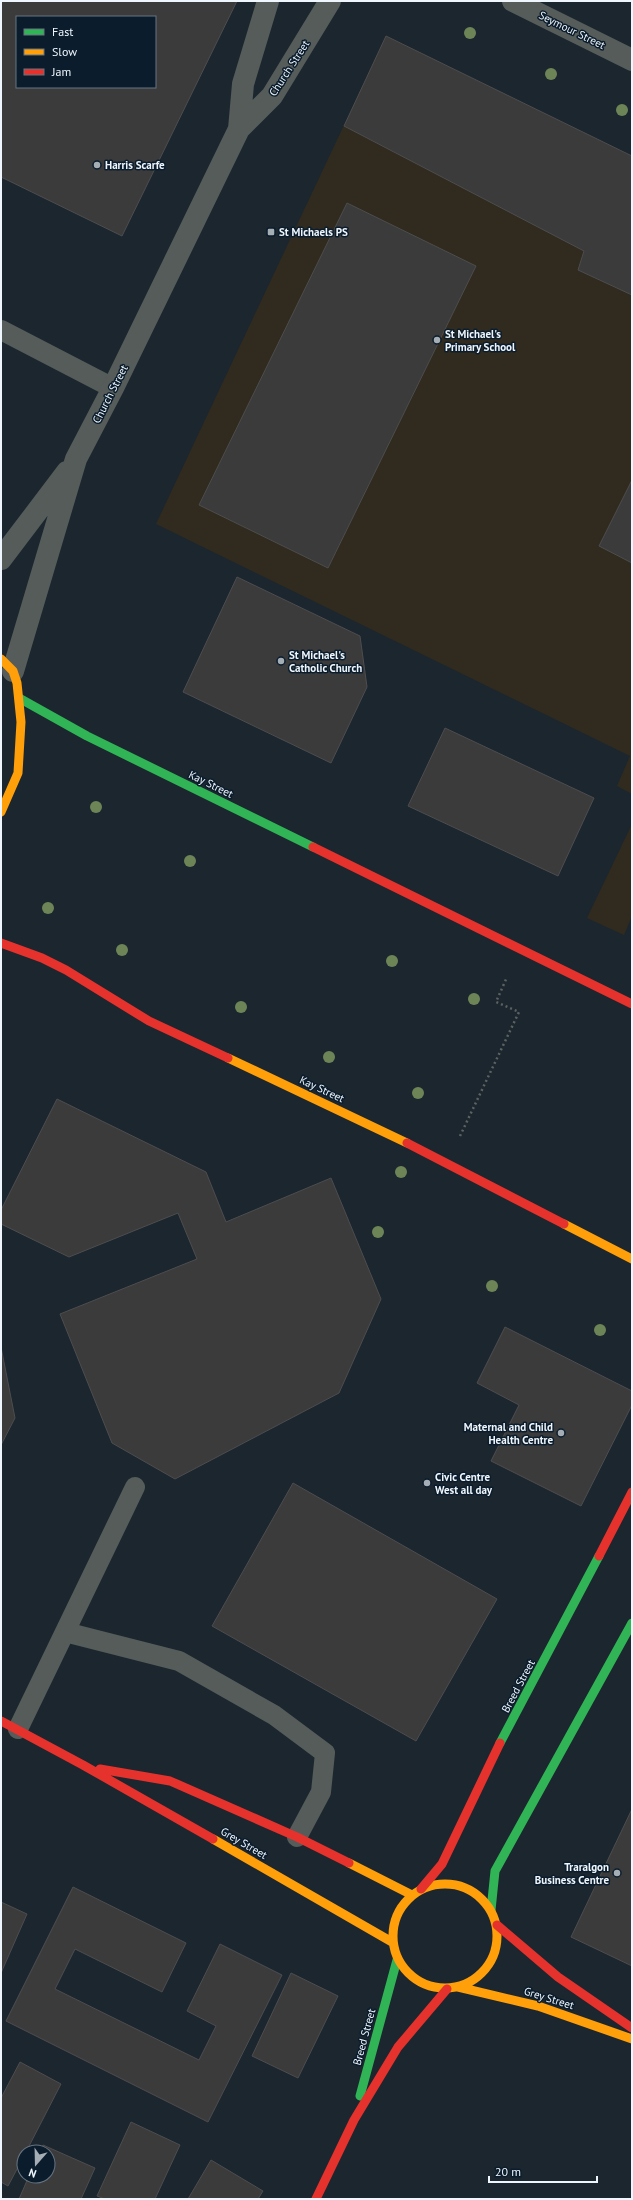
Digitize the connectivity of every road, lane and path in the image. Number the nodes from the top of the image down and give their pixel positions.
1 (268, 1) edge
2 (330, 1) edge
3 (513, 1) edge
4 (632, 60) edge
5 (239, 129) junction
6 (1, 330) edge
7 (113, 388) junction
8 (76, 459) junction
9 (1, 559) edge
10 (7, 665) edge
11 (19, 698) junction
12 (1, 812) edge
13 (1, 943) edge
14 (519, 949) junction
15 (632, 1004) edge
16 (446, 1164) junction
17 (632, 1259) edge
18 (135, 1487) dead end
19 (632, 1492) edge
20 (632, 1623) edge
21 (65, 1632) junction
22 (9, 1725) edge
23 (83, 1766) junction
24 (297, 1837) junction
25 (422, 1889) junction
26 (412, 1895) junction
27 (491, 1910) junction
28 (498, 1925) junction
29 (392, 1942) junction
30 (397, 1960) junction
31 (458, 1987) junction
32 (447, 1989) junction
33 (632, 2028) edge
34 (632, 2038) edge
35 (354, 2120) junction
36 (316, 2199) edge

1 - 5 street, Church Street
2 - 5 street, Church Street
3 - 4 street, Seymour Street
5 - 7 street, Church Street
6 - 7 lane
7 - 8 street, Church Street
8 - 9 street
8 - 10 street, Church Street
10 - 11 street
11 - 12 street
11 - 14 street, Kay Street
13 - 16 street, Kay Street
14 - 15 street, Kay Street
14 - 16 path
16 - 17 street, Kay Street
18 - 21 lane
19 - 25 street, Breed Street
20 - 27 street
21 - 22 lane
21 - 24 lane
22 - 23 street, Grey Street
23 - 24 street, Grey Street
23 - 29 street, Grey Street
24 - 26 street, Grey Street
25 - 26 street
25 - 27 street
26 - 29 street
27 - 28 street
28 - 31 street
28 - 33 street, Grey Street
29 - 30 street
30 - 32 street
30 - 35 street, Breed Street
31 - 32 street
31 - 34 street, Grey Street
32 - 35 street, Breed Street
35 - 36 street, Breed Street

